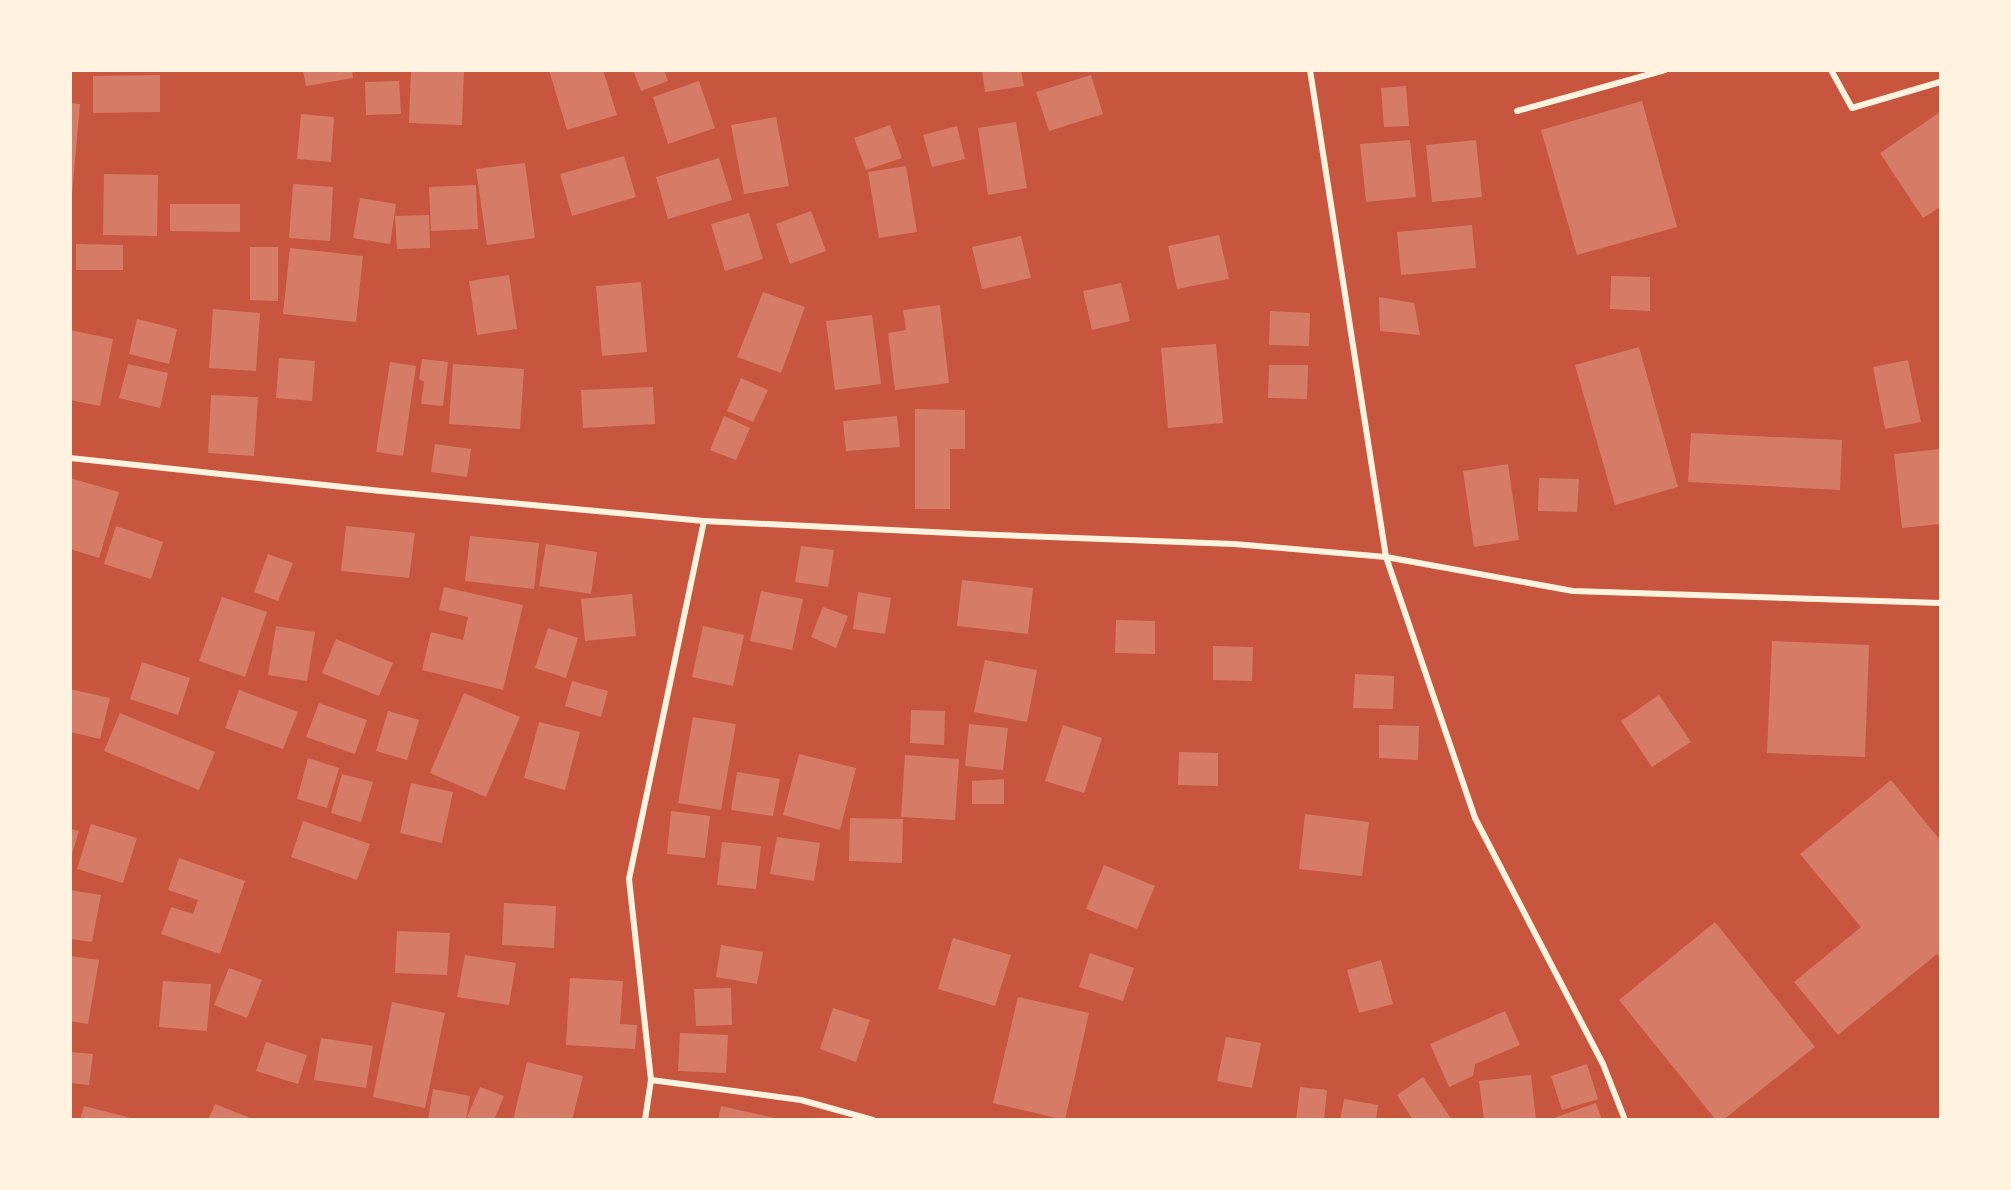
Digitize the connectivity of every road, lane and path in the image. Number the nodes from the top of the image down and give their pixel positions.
1 (1310, 70) edge
2 (1665, 70) edge
3 (1831, 70) edge
4 (1941, 82) edge
5 (1517, 111) dead end
6 (70, 458) edge
7 (704, 521) junction
8 (1386, 558) junction
9 (1941, 603) edge
10 (651, 1080) junction
11 (645, 1119) edge
12 (873, 1119) edge
13 (1625, 1119) edge

1 - 8 street
2 - 5 street
3 - 4 street
6 - 7 street
7 - 8 street
7 - 10 street
8 - 9 street
8 - 13 street
10 - 11 street
10 - 12 street

